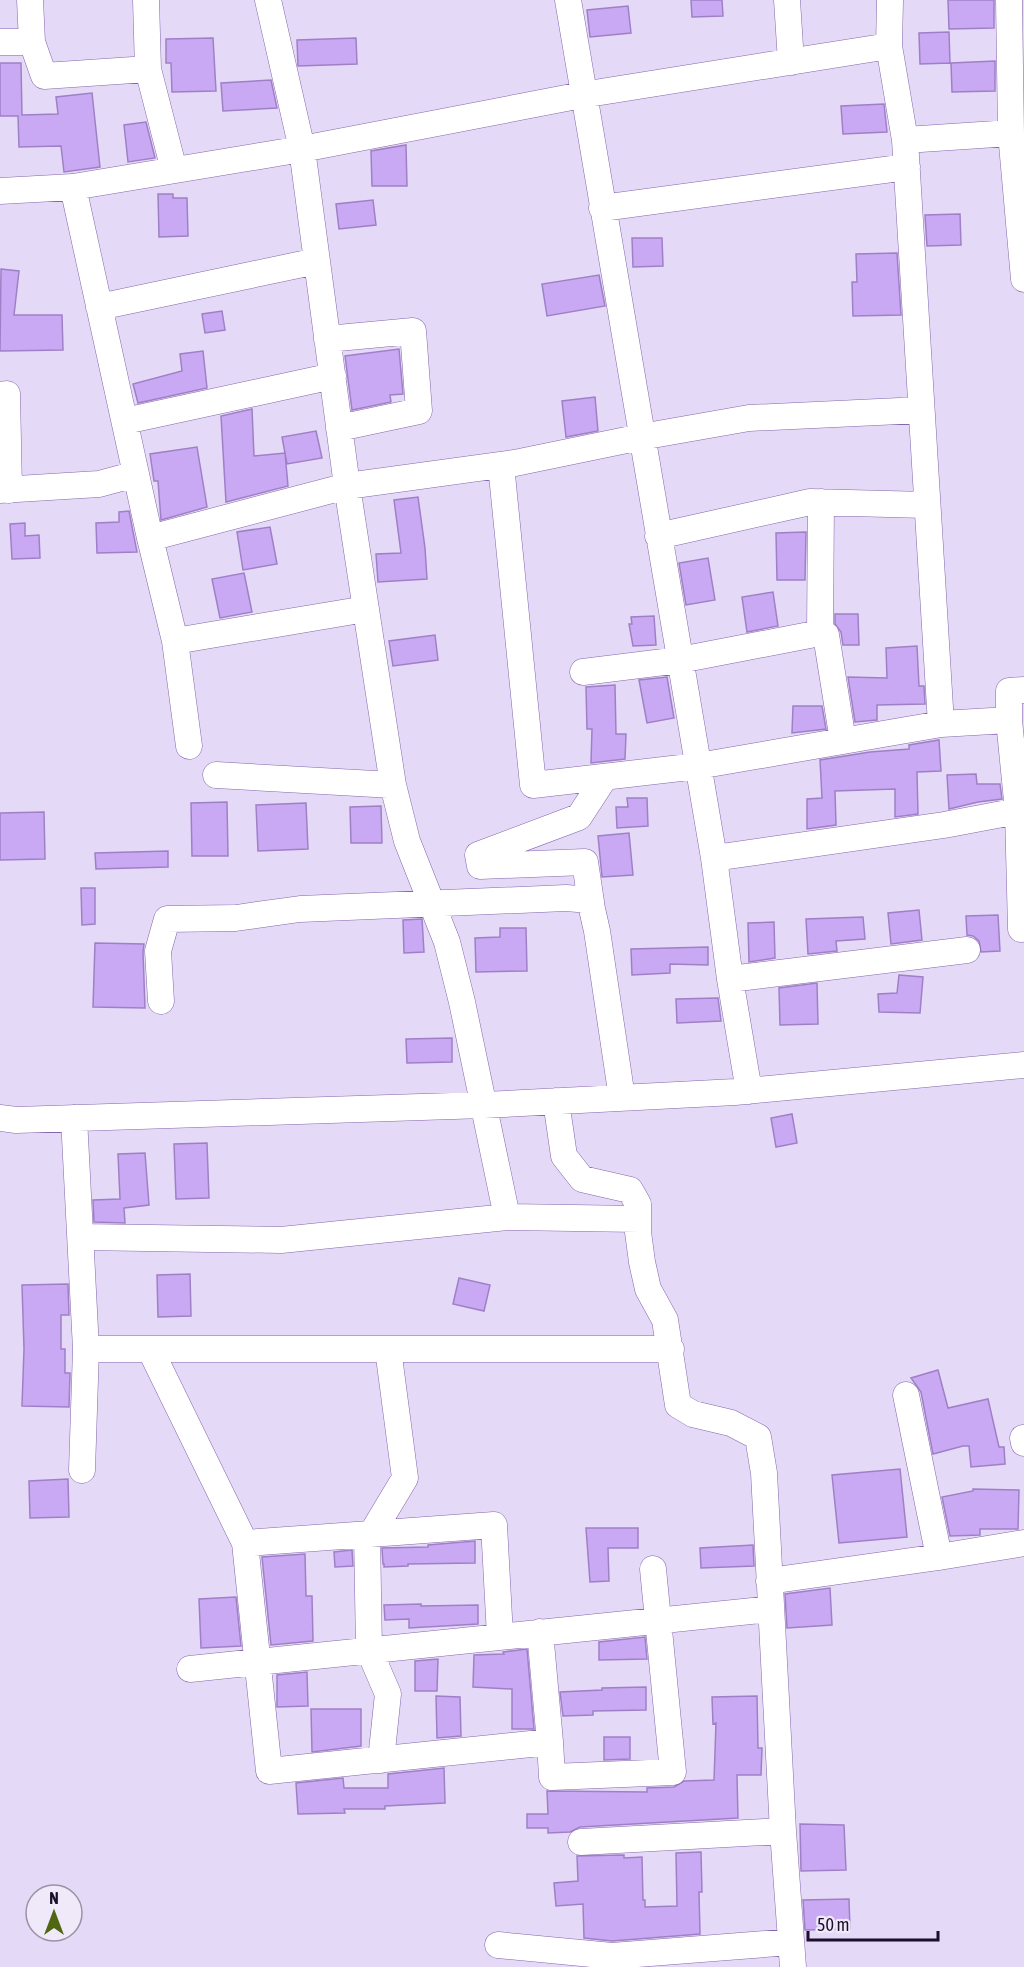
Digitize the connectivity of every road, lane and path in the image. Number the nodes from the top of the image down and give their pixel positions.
1 (30, 0) edge
2 (146, 0) edge
3 (268, 0) edge
4 (568, 0) edge
5 (787, 0) edge
6 (890, 0) edge
7 (1009, 0) edge
8 (0, 42) edge
9 (32, 42) junction
10 (889, 46) junction
11 (790, 62) junction
12 (148, 69) junction
13 (582, 95) junction
14 (1011, 133) junction
15 (905, 140) junction
16 (302, 149) junction
17 (907, 167) junction
18 (174, 170) junction
19 (73, 187) junction
20 (0, 191) edge
21 (602, 208) junction
22 (317, 261) junction
23 (1024, 279) edge
24 (99, 307) junction
25 (327, 339) junction
26 (333, 376) junction
27 (0, 395) edge
28 (921, 410) junction
29 (125, 421) junction
30 (339, 428) junction
31 (641, 437) junction
32 (501, 465) junction
33 (136, 474) junction
34 (347, 486) junction
35 (5, 490) edge
36 (821, 502) junction
37 (927, 505) junction
38 (658, 536) junction
39 (150, 538) junction
40 (366, 609) junction
41 (820, 633) junction
42 (175, 641) junction
43 (680, 660) junction
44 (583, 672) dead end
45 (1024, 690) edge
46 (1009, 720) junction
47 (941, 724) junction
48 (843, 741) junction
49 (189, 746) dead end
50 (698, 766) junction
51 (216, 775) dead end
52 (605, 777) junction
53 (393, 785) junction
54 (1021, 810) edge
55 (714, 858) junction
56 (432, 902) junction
57 (591, 902) junction
58 (1024, 928) edge
59 (967, 950) dead end
60 (730, 979) junction
61 (161, 1001) dead end
62 (1024, 1065) edge
63 (749, 1091) junction
64 (622, 1098) junction
65 (556, 1101) junction
66 (484, 1105) junction
67 (0, 1118) edge
68 (74, 1118) junction
69 (507, 1217) junction
70 (638, 1219) junction
71 (81, 1237) junction
72 (86, 1348) junction
73 (150, 1348) junction
74 (388, 1348) junction
75 (671, 1349) junction
76 (906, 1395) dead end
77 (82, 1470) dead end
78 (369, 1534) junction
79 (245, 1543) junction
80 (1024, 1543) edge
81 (939, 1557) junction
82 (653, 1569) dead end
83 (769, 1581) junction
84 (771, 1609) junction
85 (657, 1619) junction
86 (540, 1632) junction
87 (500, 1636) junction
88 (369, 1650) junction
89 (259, 1662) junction
90 (190, 1669) dead end
91 (550, 1742) junction
92 (381, 1760) junction
93 (783, 1831) junction
94 (581, 1842) dead end
95 (791, 1941) junction
96 (498, 1945) dead end
97 (617, 1961) edge
98 (793, 1967) edge

1 - 9 street
2 - 12 street
3 - 16 street
4 - 13 street
5 - 11 street
6 - 10 street
7 - 14 street
8 - 9 street
9 - 12 street
10 - 11 street
10 - 15 street
11 - 13 street
12 - 18 street
13 - 16 street
13 - 21 street
14 - 15 street
14 - 23 street
15 - 17 street
16 - 18 street
16 - 22 street
17 - 21 street
17 - 28 street
18 - 19 street
19 - 20 street
19 - 24 street
21 - 31 street
22 - 24 street
22 - 25 street
24 - 29 street
25 - 26 street
25 - 30 street
26 - 29 street
26 - 30 street
27 - 35 street
28 - 31 street
28 - 37 street
29 - 33 street
30 - 34 street
31 - 32 street
31 - 38 street
32 - 34 street
32 - 52 street
33 - 35 street
33 - 39 street
34 - 39 street
34 - 40 street
36 - 37 street
36 - 38 street
36 - 41 street
37 - 47 street
38 - 43 street
39 - 42 street
40 - 42 street
40 - 53 street
41 - 43 street
41 - 48 street
42 - 49 street
43 - 44 street
43 - 50 street
45 - 46 street
46 - 47 street
46 - 54 street
47 - 48 street
48 - 50 street
50 - 52 street
50 - 55 street
51 - 53 street
52 - 57 street
53 - 56 street
54 - 55 street
54 - 58 street
55 - 60 street
56 - 57 street
56 - 61 street
56 - 66 street
57 - 64 street
59 - 60 street
60 - 63 street
62 - 63 street
63 - 64 street
64 - 65 street
65 - 66 street
65 - 70 street
66 - 68 street
66 - 69 street
67 - 68 street
68 - 71 street
69 - 70 street
69 - 71 street
70 - 75 street
71 - 72 street
72 - 73 street
72 - 77 street
73 - 74 street
73 - 79 street
74 - 75 street
74 - 78 street
75 - 83 street
76 - 81 street
78 - 79 street
78 - 87 street
78 - 88 street
79 - 89 street
80 - 81 street
81 - 83 street
82 - 85 street
83 - 84 street
84 - 85 street
84 - 93 street
85 - 86 street
85 - 91 street
86 - 87 street
86 - 91 street
87 - 88 street
88 - 89 street
88 - 92 street
89 - 90 street
89 - 92 street
91 - 92 street
93 - 94 street
93 - 95 street
95 - 97 street
95 - 98 street
96 - 97 street

